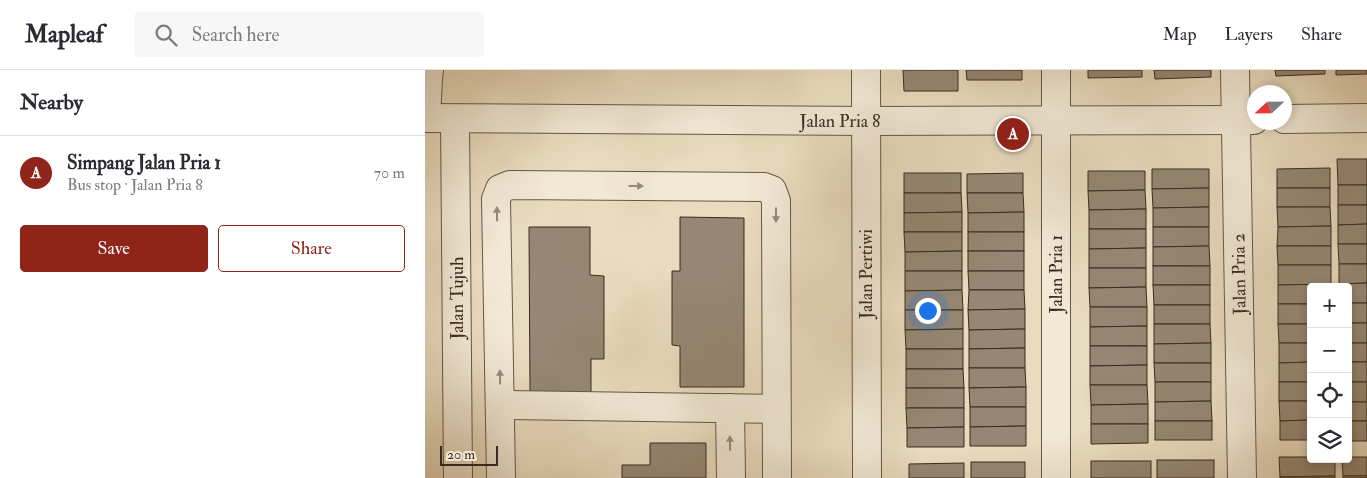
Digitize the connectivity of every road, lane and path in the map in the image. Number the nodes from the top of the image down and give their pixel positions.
1 (429, 70) edge
2 (866, 70) edge
3 (1056, 70) edge
4 (1235, 70) edge
5 (426, 118) edge
6 (1367, 118) edge
7 (455, 119) junction
8 (1292, 119) edge
9 (1056, 120) junction
10 (1245, 120) edge
11 (866, 122) junction
12 (501, 406) junction
13 (730, 408) junction
14 (775, 409) junction
15 (458, 478) edge
16 (501, 478) edge
17 (731, 478) edge
18 (777, 478) edge
19 (867, 478) edge
20 (1056, 478) edge
21 (1242, 478) edge

1 - 5 street
2 - 11 street, Jalan Pertiwi
3 - 9 street, Jalan Pria 1
4 - 10 street, Jalan Pria 2
5 - 7 street, Jalan Pria 8
6 - 8 street
7 - 11 street, Jalan Pria 8
7 - 15 street, Jalan Tujuh
9 - 10 street, Jalan Pria 8
9 - 11 street, Jalan Pria 8
9 - 20 street, Jalan Pria 1
10 - 21 street, Jalan Pria 2
11 - 19 street, Jalan Pertiwi
12 - 13 street
12 -> 14 street
12 - 16 street
13 - 14 street
17 -> 13 street
14 - 18 street

